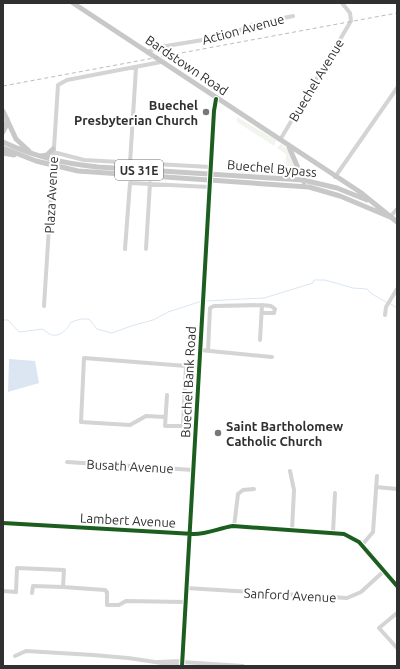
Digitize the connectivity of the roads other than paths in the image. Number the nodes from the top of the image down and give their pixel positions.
1 (73, 3) edge
2 (342, 3) edge
3 (293, 16) dead end
4 (147, 52) junction
5 (161, 62) junction
6 (136, 68) junction
7 (397, 88) edge
8 (216, 99) junction
9 (3, 111) edge
10 (7, 118) junction
11 (3, 132) edge
12 (280, 140) junction
13 (3, 142) edge
14 (288, 146) junction
15 (3, 148) edge
16 (53, 150) junction
17 (3, 153) edge
18 (35, 155) junction
19 (22, 156) junction
20 (52, 160) junction
21 (130, 163) junction
22 (52, 166) junction
23 (210, 167) junction
24 (210, 177) junction
25 (336, 177) junction
26 (288, 179) junction
27 (303, 180) junction
28 (150, 183) junction
29 (287, 185) junction
30 (209, 187) junction
31 (309, 187) junction
32 (329, 189) junction
33 (372, 202) junction
34 (379, 207) junction
35 (397, 209) edge
36 (376, 212) junction
37 (390, 217) junction
38 (397, 222) edge
39 (146, 248) dead end
40 (125, 249) dead end
41 (397, 289) edge
42 (262, 305) junction
43 (44, 306) dead end
44 (262, 313) junction
45 (385, 314) dead end
46 (260, 340) dead end
47 (200, 350) junction
48 (208, 351) junction
49 (272, 357) dead end
50 (186, 366) junction
51 (199, 367) junction
52 (167, 395) dead end
53 (165, 417) junction
54 (183, 426) junction
55 (196, 426) junction
56 (67, 462) dead end
57 (193, 470) junction
58 (290, 471) dead end
59 (377, 476) dead end
60 (376, 487) junction
61 (397, 488) edge
62 (254, 489) dead end
63 (335, 493) dead end
64 (3, 524) edge
65 (234, 526) junction
66 (292, 530) junction
67 (333, 533) junction
68 (189, 534) junction
69 (362, 545) junction
70 (384, 571) junction
71 (397, 586) edge
72 (63, 587) junction
73 (186, 588) junction
74 (3, 591) edge
75 (32, 593) dead end
76 (185, 602) junction
77 (397, 613) edge
78 (397, 648) edge
79 (14, 656) dead end
80 (182, 664) edge
81 (244, 666) edge

1 - 4 main road, Bardstown Road
2 - 12 street, Buechel Avenue
3 - 4 street, Action Avenue
4 - 5 main road, Bardstown Road
5 - 6 street
5 - 8 main road, Bardstown Road
6 - 16 street, Plaza Avenue
6 - 21 street
7 - 25 street
8 - 12 main road, Bardstown Road
8 - 23 street, Buechel Bank Road
9 - 10 main road
10 - 11 main road
10 - 18 main road
12 - 14 main road, Bardstown Road
13 - 18 main road, Buechel Bypass / US 31E
14 - 25 main road, Bardstown Road
14 - 27 main road, Bardstown Road
15 - 19 main road, Buechel Bypass / US 31E
16 - 18 main road
16 - 20 street, Plaza Avenue
16 - 21 street
17 - 19 main road
18 - 20 main road, Buechel Bypass / US 31E
19 - 22 main road, Buechel Bypass / US 31E
20 - 22 street, Plaza Avenue
20 - 24 main road, Buechel Bypass / US 31E
21 - 23 street
22 - 24 main road, Buechel Bypass / US 31E
22 - 43 street, Plaza Avenue
23 - 24 street, Buechel Bank Road
24 - 26 main road, Buechel Bypass / US 31E
24 - 29 main road, Buechel Bypass / US 31E
24 - 30 street, Buechel Bank Road
25 - 32 main road
25 - 33 main road, Bardstown Road
26 - 27 main road, Buechel Bypass / US 31E
26 - 29 street
27 - 31 main road, Bardstown Road
27 - 32 main road, Buechel Bypass / US 31E
28 - 30 street
28 - 39 street
28 - 40 street
29 - 31 main road, Buechel Bypass / US 31E
30 - 47 street, Buechel Bank Road
31 - 32 main road, Buechel Bypass / US 31E
32 - 33 main road, Buechel Bypass / US 31E
32 - 36 main road, Bardstown Road / US 31E
33 - 34 main road, Bardstown Road / US 31E
34 - 36 main road
34 - 37 main road, Bardstown Road / US 31E
35 - 37 street
36 - 37 main road, Bardstown Road / US 31E
37 - 38 main road, Bardstown Road / US 31E
41 - 45 street
42 - 44 street
42 - 44 street
42 - 48 street
44 - 46 street
47 - 48 street
47 - 51 street, Buechel Bank Road
48 - 49 street
50 - 51 street
50 - 53 street
50 - 54 street
51 - 55 street, Buechel Bank Road
52 - 53 street
53 - 54 street
54 - 55 street
55 - 57 street, Buechel Bank Road
56 - 57 street, Busath Avenue
57 - 68 street, Buechel Bank Road
58 - 66 street
59 - 60 street
60 - 61 street
60 - 69 street
62 - 65 street
63 - 67 street
64 - 68 street, Lambert Avenue
65 - 66 street, Lambert Avenue
65 - 68 street, Lambert Avenue
66 - 67 street, Lambert Avenue
67 - 69 street, Lambert Avenue
68 - 73 street, Buechel Bank Road
69 - 70 street, Lambert Avenue
70 - 71 street, Lambert Avenue
70 - 73 street, Sanford Avenue
72 - 74 street
72 - 75 street
72 - 76 street
73 - 76 street, Buechel Bank Road
76 - 80 street, Buechel Bank Road
77 - 78 street
79 - 80 street
80 - 81 street

